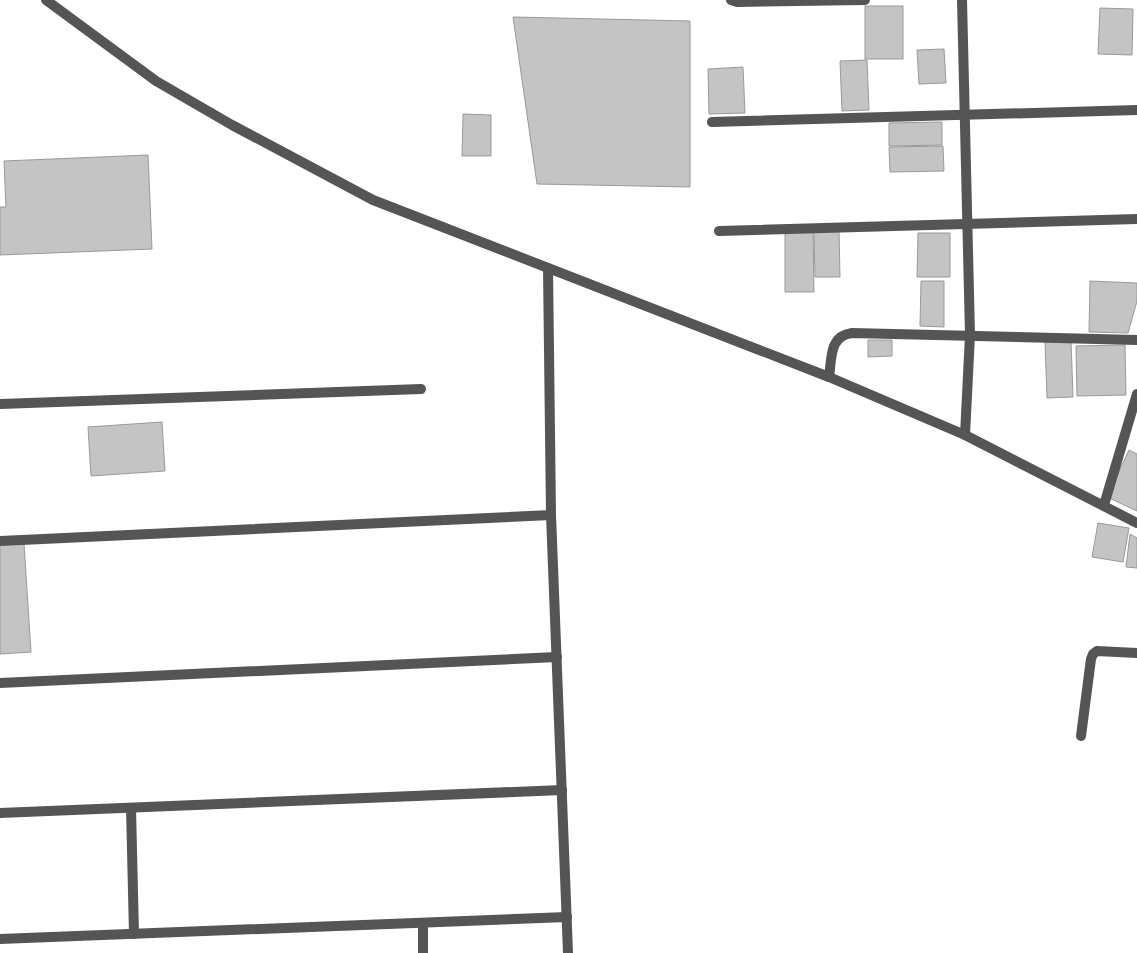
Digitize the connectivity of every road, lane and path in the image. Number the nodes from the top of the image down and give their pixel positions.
1 (46, 0) edge
2 (731, 0) edge
3 (865, 0) edge
4 (962, 0) edge
5 (1137, 110) edge
6 (966, 114) junction
7 (712, 122) dead end
8 (1137, 219) edge
9 (966, 223) junction
10 (719, 231) dead end
11 (548, 268) junction
12 (970, 335) junction
13 (1137, 340) edge
14 (829, 377) junction
15 (421, 389) dead end
16 (1137, 394) edge
17 (0, 404) edge
18 (965, 435) junction
19 (1104, 505) junction
20 (551, 515) junction
21 (1137, 523) edge
22 (0, 541) edge
23 (1137, 653) edge
24 (557, 656) junction
25 (0, 683) edge
26 (1081, 736) dead end
27 (562, 790) junction
28 (131, 808) junction
29 (0, 813) edge
30 (567, 918) junction
31 (423, 923) junction
32 (134, 934) junction
33 (0, 938) edge
34 (423, 953) edge
35 (568, 953) edge

1 - 11 street
2 - 3 street
4 - 6 street
5 - 6 street
6 - 7 street
6 - 9 street
8 - 9 street
9 - 10 street
9 - 12 street
11 - 14 street
11 - 20 street
12 - 13 street
12 - 14 street
12 - 18 street
14 - 18 street
15 - 17 street
16 - 19 street
18 - 19 street
19 - 21 street
20 - 22 street
20 - 24 street
23 - 26 street
24 - 25 street
24 - 27 street
27 - 28 street
27 - 30 street
28 - 29 street
28 - 32 street
30 - 31 street
30 - 35 street
31 - 32 street
31 - 34 street
32 - 33 street

